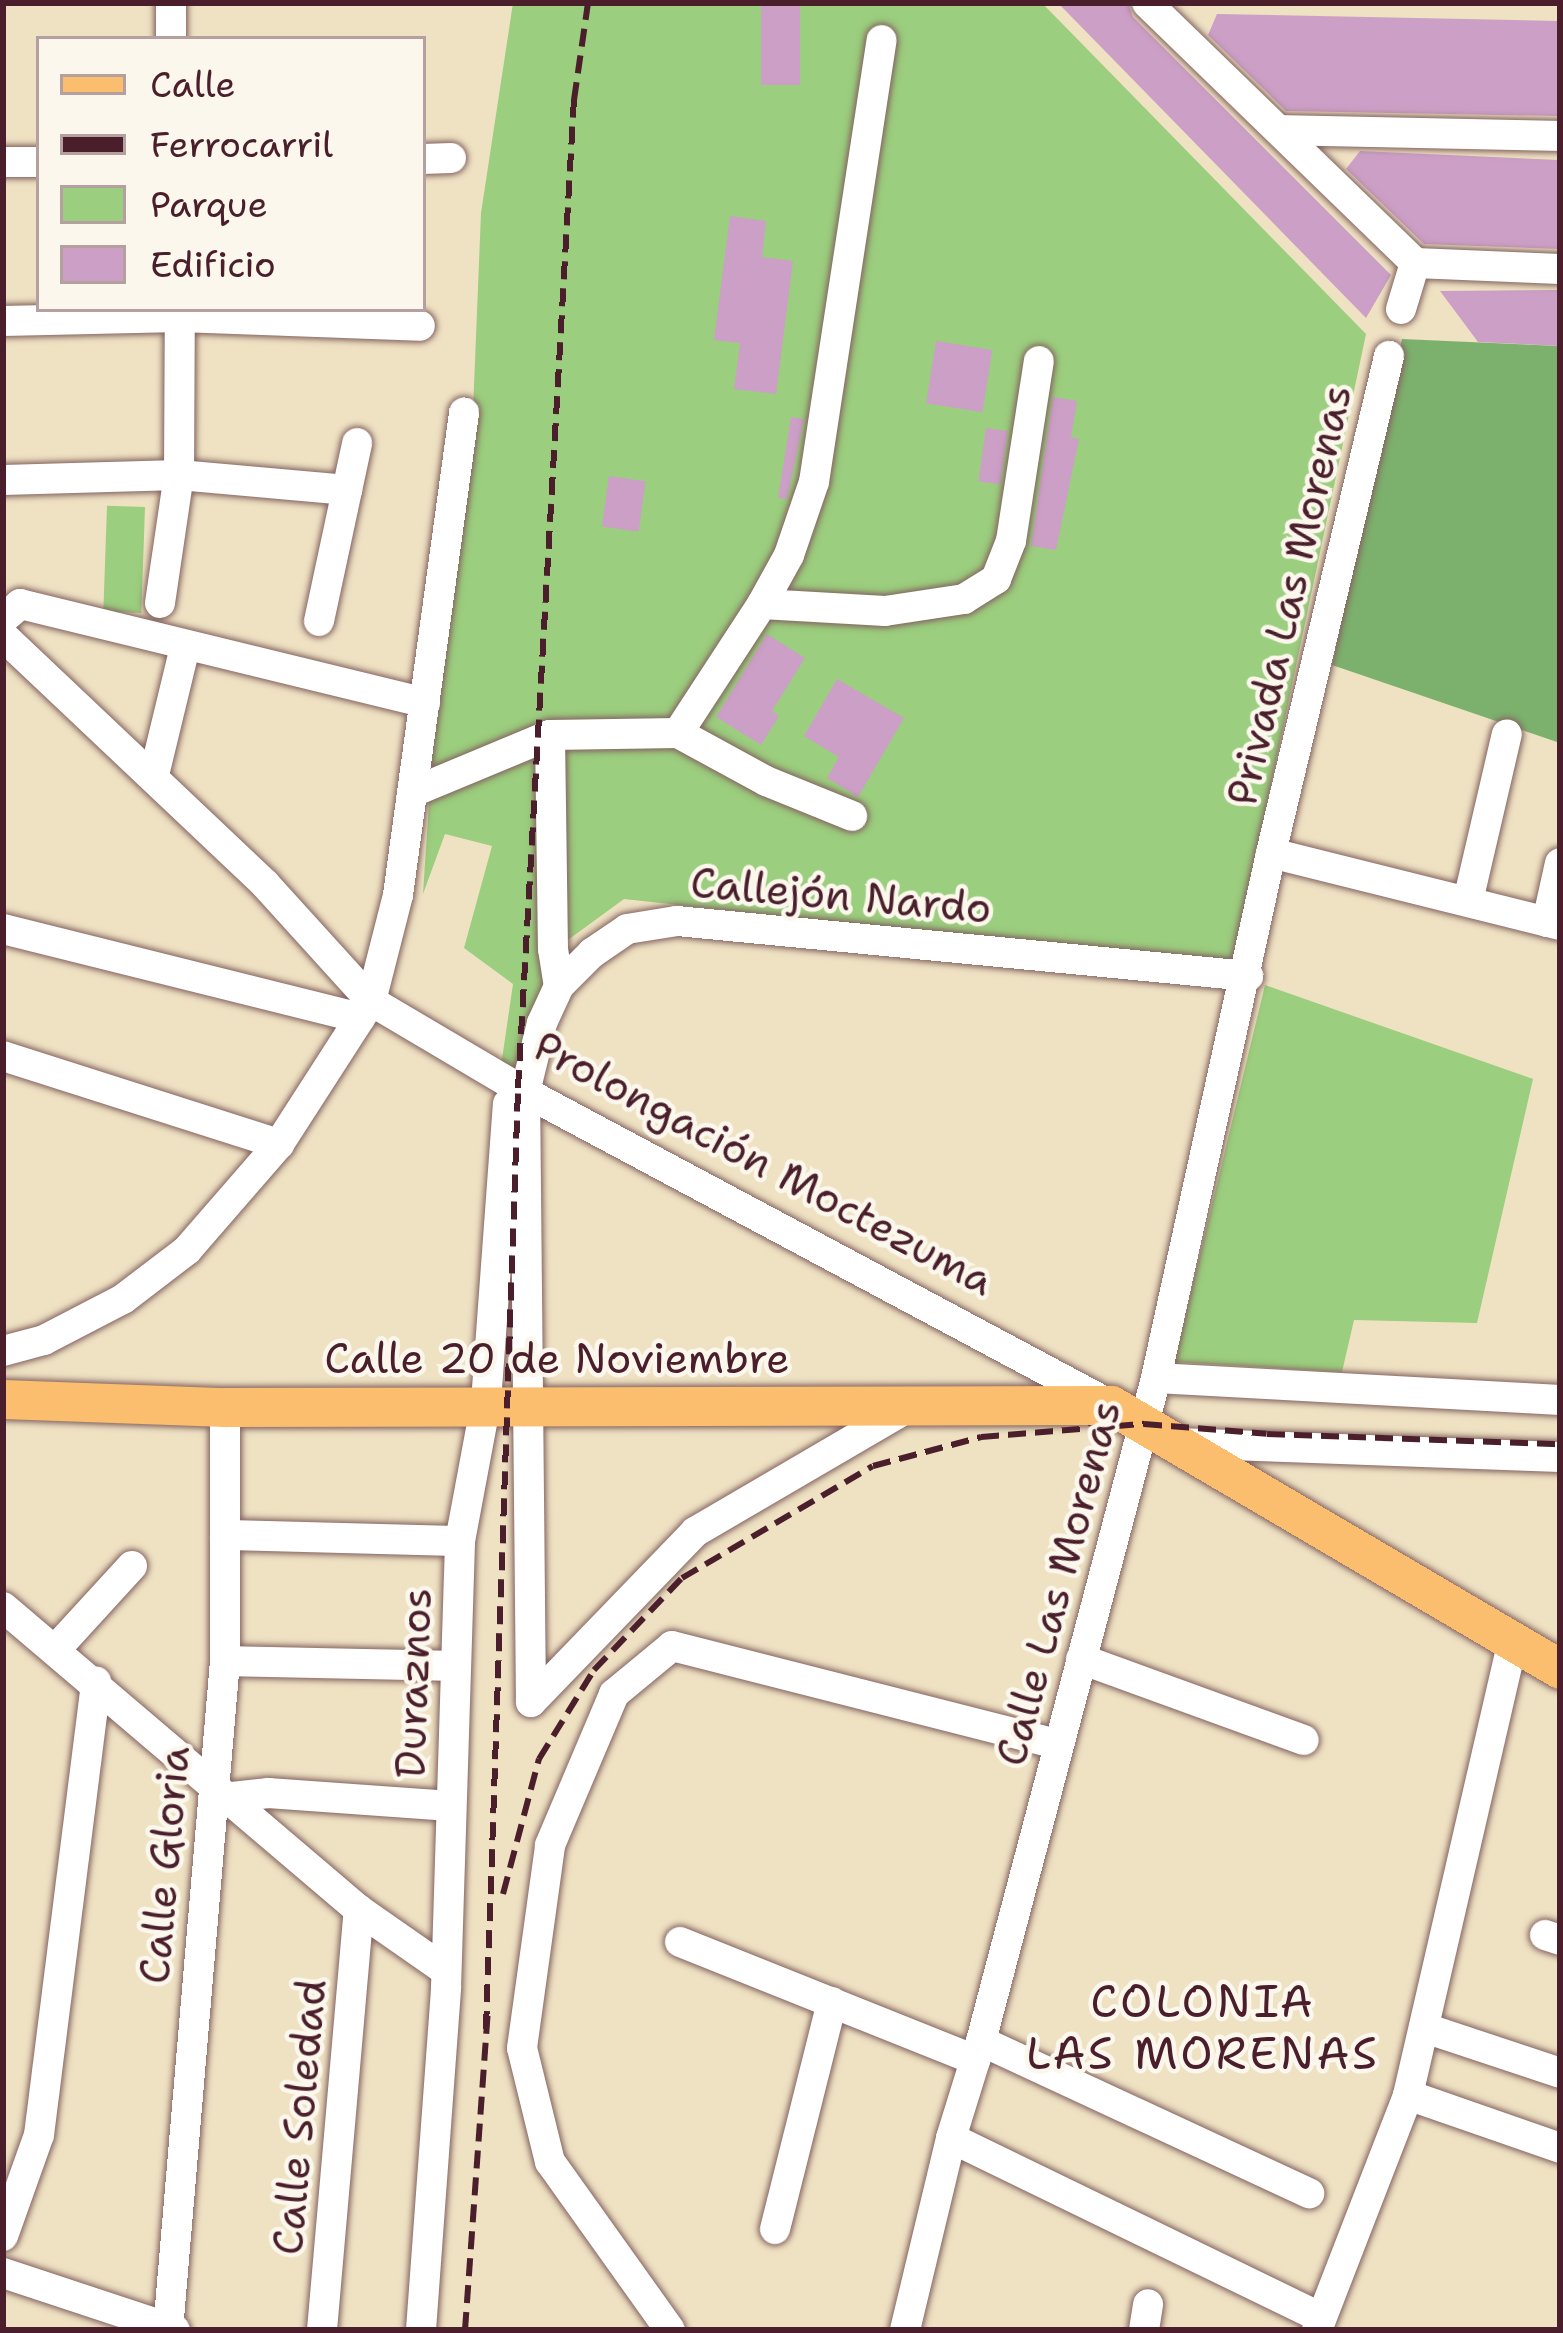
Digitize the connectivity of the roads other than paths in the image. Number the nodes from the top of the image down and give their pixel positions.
1 (171, 3) edge
2 (1147, 3) edge
3 (171, 36) edge
4 (881, 40) dead end
5 (1279, 130) junction
6 (1560, 136) edge
7 (3, 162) edge
8 (36, 162) edge
9 (1415, 262) junction
10 (1560, 268) edge
11 (1401, 309) dead end
12 (180, 313) edge
13 (3, 321) edge
14 (419, 326) dead end
15 (1388, 356) dead end
16 (1039, 361) dead end
17 (464, 412) dead end
18 (358, 443) dead end
19 (179, 475) junction
20 (3, 480) edge
21 (347, 490) junction
22 (160, 603) dead end
23 (762, 604) junction
24 (9, 608) edge
25 (319, 620) dead end
26 (3, 636) edge
27 (185, 647) junction
28 (425, 703) junction
29 (678, 733) junction
30 (1507, 734) dead end
31 (550, 735) junction
32 (154, 775) junction
33 (413, 792) junction
34 (852, 816) dead end
35 (1270, 853) junction
36 (1560, 863) edge
37 (1468, 901) junction
38 (1553, 924) edge
39 (3, 929) edge
40 (1248, 976) junction
41 (560, 986) junction
42 (365, 1010) junction
43 (3, 1056) edge
44 (517, 1086) junction
45 (279, 1144) junction
46 (3, 1352) edge
47 (1156, 1378) junction
48 (3, 1399) edge
49 (1560, 1400) edge
50 (486, 1402) junction
51 (529, 1403) junction
52 (225, 1407) junction
53 (907, 1408) junction
54 (1144, 1424) junction
55 (1560, 1457) edge
56 (225, 1535) junction
57 (460, 1541) junction
58 (132, 1566) dead end
59 (3, 1607) edge
60 (1512, 1645) junction
61 (55, 1650) junction
62 (1082, 1659) junction
63 (225, 1661) junction
64 (455, 1666) junction
65 (1560, 1669) edge
66 (96, 1682) junction
67 (1304, 1740) dead end
68 (1059, 1745) junction
69 (218, 1794) junction
70 (450, 1806) junction
71 (358, 1910) junction
72 (680, 1942) dead end
73 (445, 1970) junction
74 (832, 2002) junction
75 (1425, 2028) junction
76 (978, 2050) junction
77 (1560, 2073) edge
78 (1408, 2095) junction
79 (951, 2138) junction
80 (1560, 2148) edge
81 (1309, 2193) dead end
82 (775, 2229) dead end
83 (3, 2236) edge
84 (3, 2273) edge
85 (1319, 2324) edge
86 (170, 2329) edge
87 (322, 2330) edge
88 (421, 2330) edge
89 (670, 2330) edge
90 (905, 2330) edge

1 - 3 street
2 - 5 street
4 - 23 street
5 - 6 street
5 - 9 street
7 - 8 street
9 - 10 street
9 - 11 street
12 - 13 street
12 - 14 street
12 - 19 street
15 - 35 street, Privada Las Morenas
16 - 23 street
17 - 28 street
18 - 21 street
19 - 20 street
19 - 21 street
19 - 22 street
21 - 25 street
23 - 29 street
24 - 27 street
26 - 32 street, Prolongación Moctezuma
27 - 28 street
27 - 32 street
28 - 33 street
29 - 31 street
29 - 34 street
30 - 37 street
31 - 33 street
31 - 41 street
32 - 42 street, Prolongación Moctezuma
33 - 42 street
35 - 37 street
35 - 40 street, Calle Las Morenas
36 - 38 street
37 - 38 street
39 - 42 street
40 - 41 street, Callejón Nardo
40 - 47 street, Calle Las Morenas
41 - 44 street, Callejón Nardo
42 - 44 street, Prolongación Moctezuma
42 - 45 street
43 - 45 street
44 - 50 street, Duraznos
44 - 51 street
44 - 54 street, Prolongación Moctezuma
45 - 46 street
47 - 49 street
47 - 54 street, Calle Las Morenas
48 - 52 main road, Calle 20 de Noviembre
50 - 51 main road, Calle 20 de Noviembre
50 - 52 main road, Calle 20 de Noviembre
50 - 57 street, Duraznos
51 - 53 main road, Calle 20 de Noviembre
51 - 53 street
52 - 56 street, Calle Gloria
53 - 54 main road, Calle 20 de Noviembre
54 - 55 street
54 - 60 main road, Prolongación Moctezuma
54 - 62 street, Calle Las Morenas
56 - 57 street
56 - 63 street, Calle Gloria
57 - 64 street, Duraznos
58 - 61 street
59 - 61 street
60 - 65 main road, Prolongación Moctezuma
60 - 75 street
61 - 66 street
62 - 67 street
62 - 68 street, Calle Las Morenas
63 - 64 street
63 - 69 street, Calle Gloria
64 - 70 street, Duraznos
66 - 69 street
66 - 83 street
68 - 76 street, Calle Las Morenas
68 - 89 street
69 - 70 street
69 - 71 street
69 - 86 street, Calle Gloria
70 - 73 street, Duraznos
71 - 73 street
71 - 87 street, Calle Soledad
72 - 74 street
73 - 88 street, Duraznos
74 - 76 street
74 - 82 street
75 - 77 street
75 - 78 street
76 - 79 street, Calle Las Morenas
76 - 81 street
78 - 80 street
78 - 85 street
79 - 85 street
79 - 90 street, Calle Las Morenas
84 - 86 street

